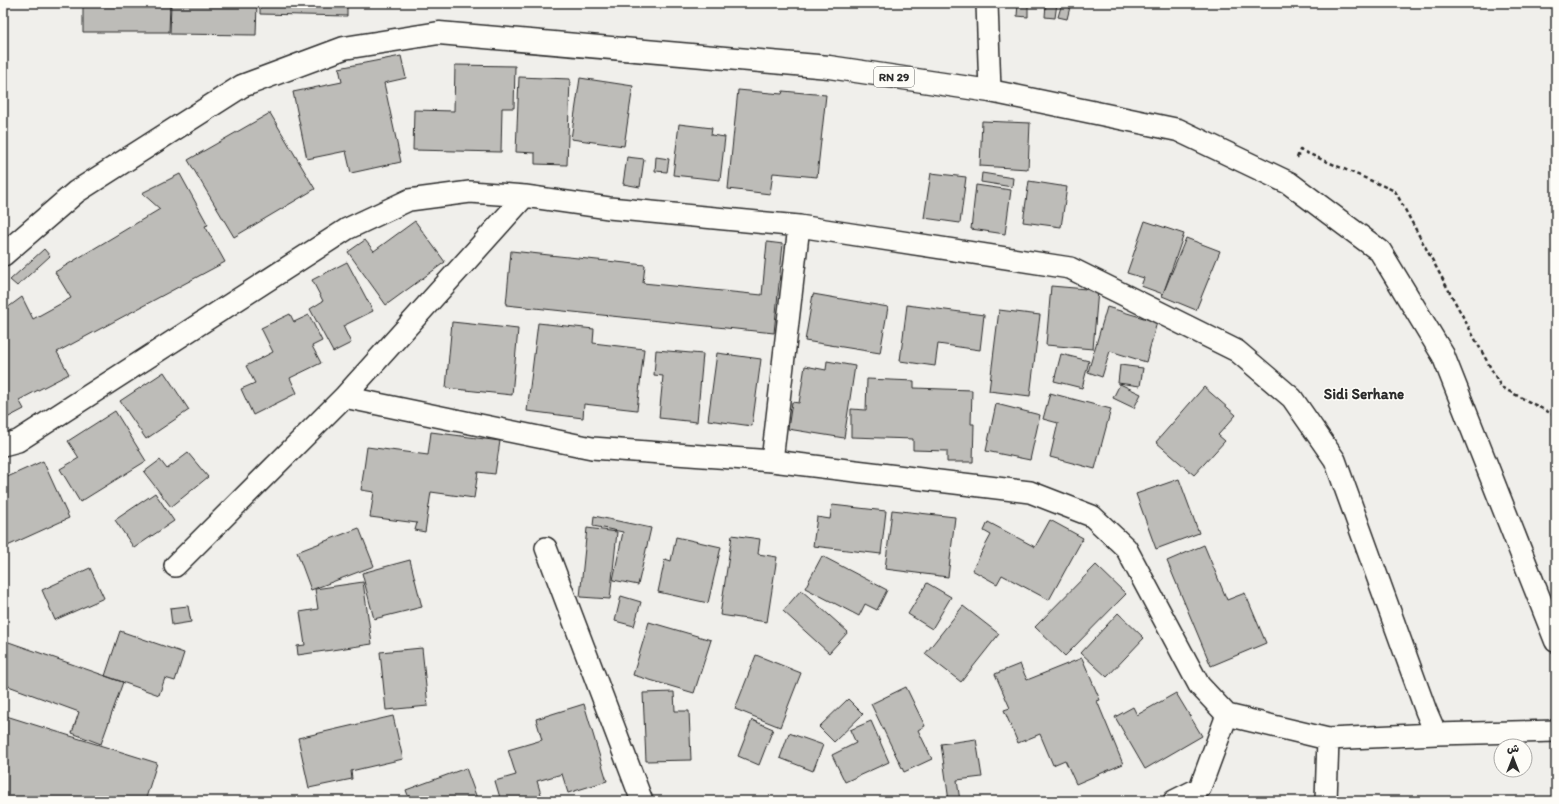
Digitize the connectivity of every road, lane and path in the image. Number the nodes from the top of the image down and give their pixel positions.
1 (987, 3) edge
2 (990, 91) junction
3 (1289, 183) junction
4 (525, 196) junction
5 (799, 226) junction
6 (3, 256) edge
7 (344, 397) junction
8 (1556, 416) edge
9 (3, 445) edge
10 (772, 461) junction
11 (546, 548) dead end
12 (175, 566) dead end
13 (1556, 641) edge
14 (1227, 715) junction
15 (1556, 731) edge
16 (1436, 734) junction
17 (1328, 739) junction
18 (642, 801) edge
19 (1174, 801) edge
20 (1326, 801) edge

1 - 2 street
2 - 3 main road, RN 29
2 - 6 main road, RN 29
3 - 8 path
3 - 13 main road, RN 29
4 - 5 street
4 - 7 street
4 - 9 street
5 - 10 street
5 - 16 street
7 - 10 street
7 - 12 street
10 - 14 street
11 - 18 street
14 - 17 street
14 - 19 street
15 - 16 street
16 - 17 street
17 - 20 street

